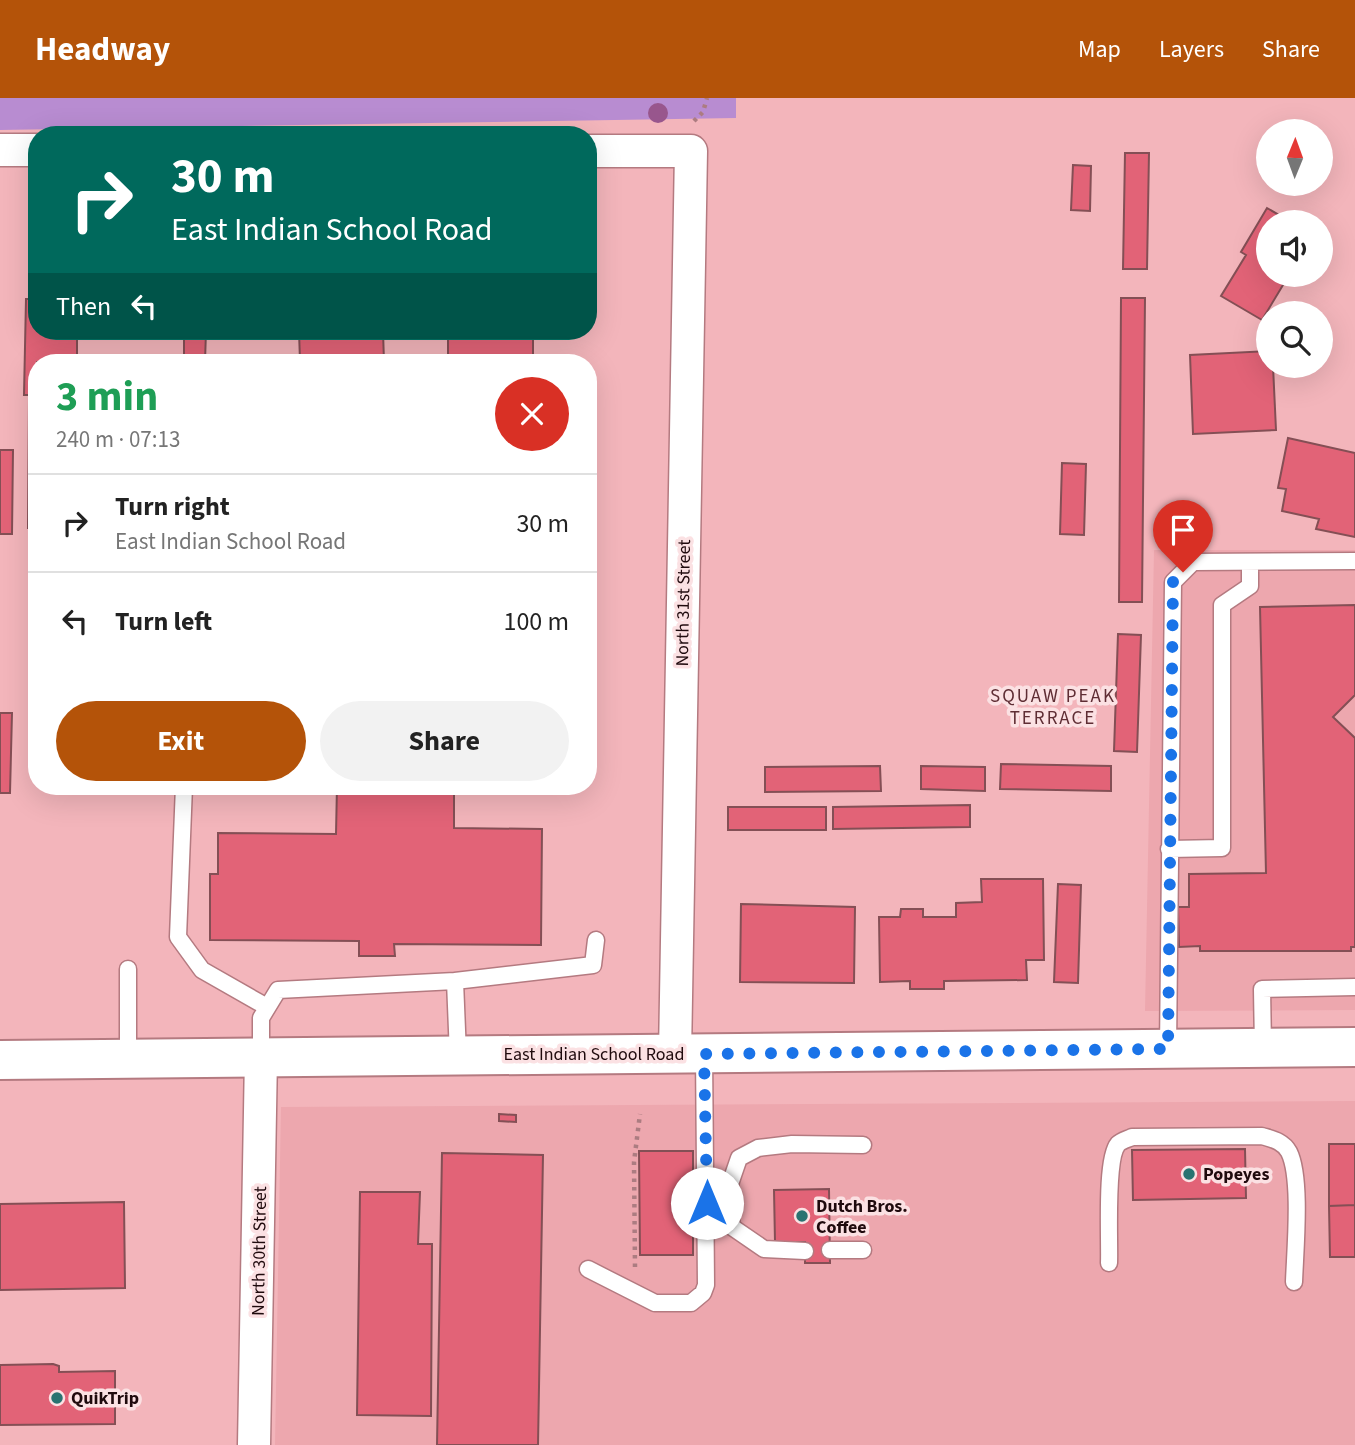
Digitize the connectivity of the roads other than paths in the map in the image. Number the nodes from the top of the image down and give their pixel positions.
1 (0, 150) edge
2 (28, 150) edge
3 (597, 150) edge
4 (1355, 561) edge
5 (1250, 562) junction
6 (184, 795) edge
7 (1169, 849) junction
8 (596, 940) dead end
9 (128, 970) dead end
10 (455, 981) junction
11 (1355, 987) edge
12 (267, 1007) junction
13 (1355, 1047) edge
14 (1263, 1048) junction
15 (1168, 1049) junction
16 (689, 1054) junction
17 (458, 1055) junction
18 (261, 1056) junction
19 (128, 1058) junction
20 (0, 1060) edge
21 (863, 1145) dead end
22 (863, 1250) dead end
23 (805, 1251) dead end
24 (830, 1251) dead end
25 (1110, 1263) dead end
26 (587, 1269) dead end
27 (1294, 1282) dead end
28 (254, 1445) edge

1 - 2 street
3 - 16 street, North 31st Street
4 - 5 lane
5 - 7 lane
5 - 7 lane
6 - 12 lane
7 - 15 lane
8 - 10 lane
9 - 19 lane
10 - 12 lane
10 - 17 lane
11 - 14 lane
12 - 18 lane
13 - 14 main road, East Indian School Road
14 - 15 main road, East Indian School Road
15 - 16 main road, East Indian School Road
16 - 17 main road, East Indian School Road
16 - 26 lane
17 - 18 main road, East Indian School Road
18 - 19 main road, East Indian School Road
18 - 28 street, North 30th Street
19 - 20 main road, East Indian School Road
21 - 23 lane
22 - 24 lane
25 - 27 lane

